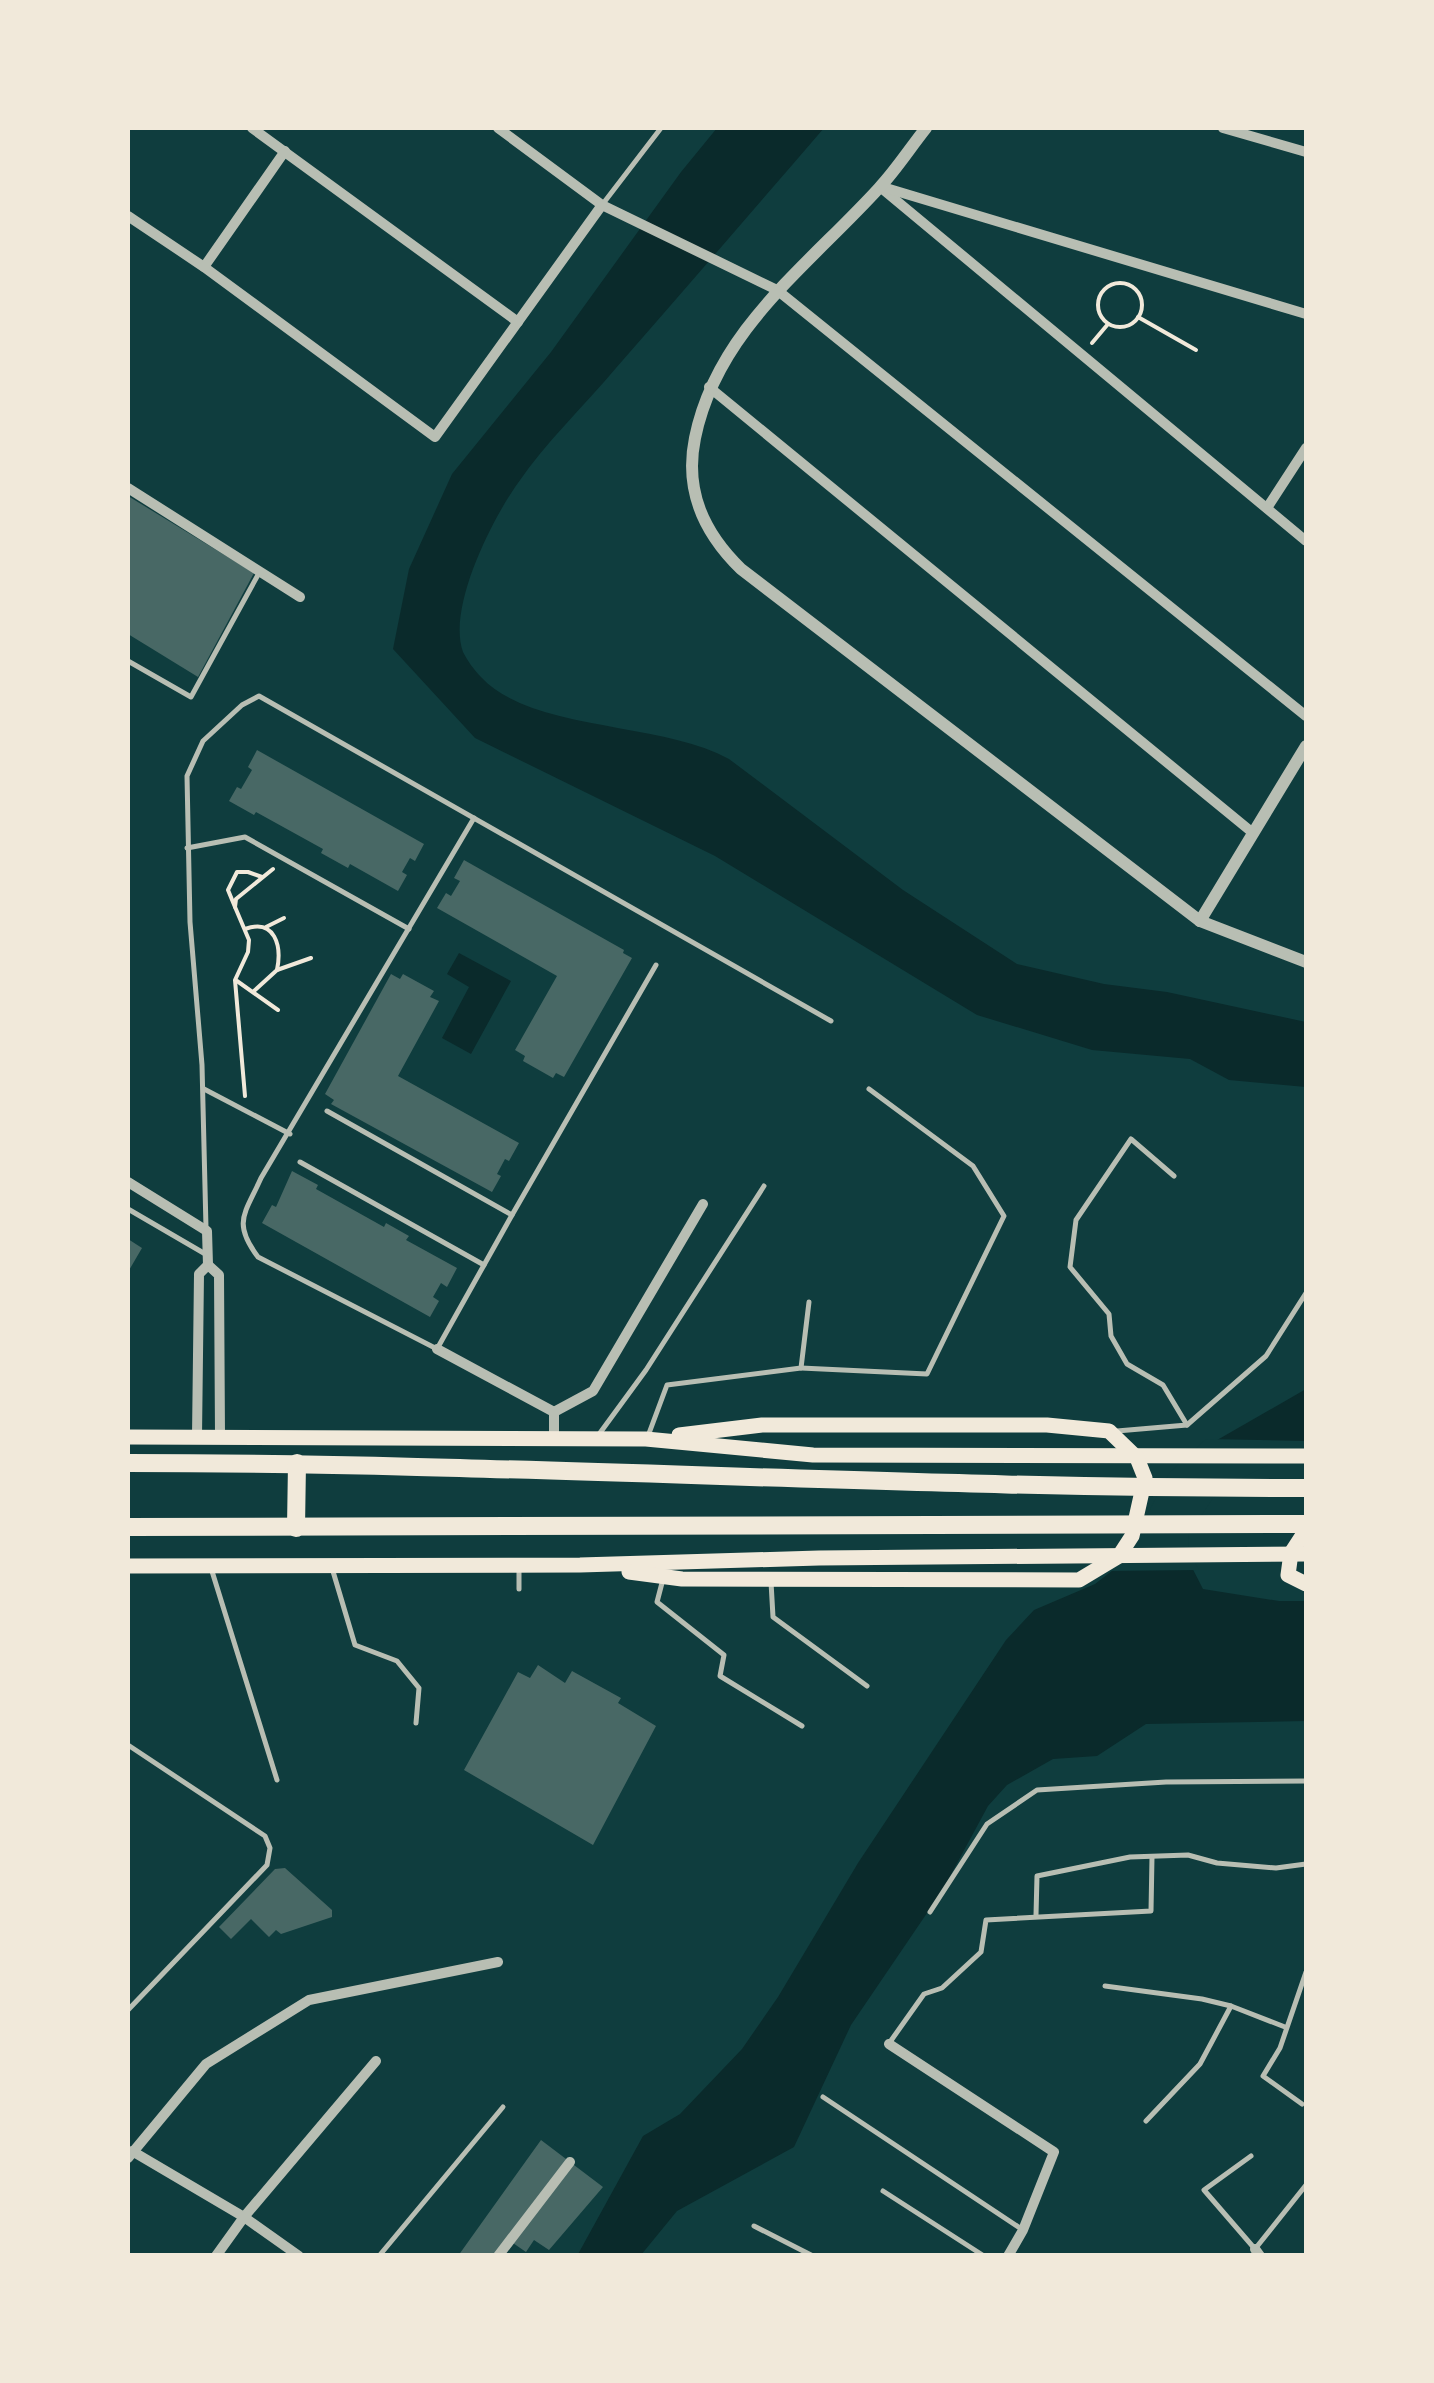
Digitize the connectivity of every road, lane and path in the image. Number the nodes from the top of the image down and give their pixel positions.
1 (252, 128) edge
2 (498, 128) edge
3 (661, 128) edge
4 (926, 128) edge
5 (1223, 128) edge
6 (285, 151) junction
7 (1306, 152) edge
8 (880, 187) junction
9 (602, 205) junction
10 (128, 216) edge
11 (204, 268) junction
12 (777, 290) junction
13 (1306, 314) edge
14 (1138, 317) junction
15 (518, 322) junction
16 (1108, 324) junction
17 (1196, 350) dead end
18 (1084, 354) junction
19 (709, 388) junction
20 (1306, 448) edge
21 (128, 488) edge
22 (1267, 508) junction
23 (1306, 541) edge
24 (259, 573) junction
25 (300, 597) dead end
26 (128, 661) edge
27 (1306, 716) edge
28 (1306, 746) edge
29 (474, 818) junction
30 (1253, 833) junction
31 (187, 848) junction
32 (284, 859) junction
33 (262, 877) junction
34 (235, 907) junction
35 (284, 918) dead end
36 (1200, 921) junction
37 (266, 927) junction
38 (245, 929) junction
39 (409, 929) junction
40 (311, 958) dead end
41 (1306, 960) edge
42 (656, 965) dead end
43 (277, 970) junction
44 (235, 980) junction
45 (254, 990) junction
46 (278, 1010) dead end
47 (831, 1022) dead end
48 (204, 1089) junction
49 (869, 1089) dead end
50 (246, 1111) junction
51 (327, 1111) dead end
52 (290, 1134) junction
53 (300, 1162) dead end
54 (1174, 1176) dead end
55 (128, 1182) edge
56 (764, 1186) dead end
57 (703, 1204) dead end
58 (128, 1209) edge
59 (512, 1215) junction
60 (207, 1231) junction
61 (208, 1261) junction
62 (484, 1265) junction
63 (1306, 1293) edge
64 (809, 1302) dead end
65 (437, 1349) junction
66 (801, 1368) junction
67 (198, 1393) junction
68 (220, 1393) junction
69 (554, 1412) junction
70 (1187, 1426) junction
71 (1109, 1431) junction
72 (197, 1436) junction
73 (220, 1436) junction
74 (128, 1437) edge
75 (554, 1439) junction
76 (595, 1439) junction
77 (646, 1439) junction
78 (1306, 1456) edge
79 (128, 1463) edge
80 (297, 1463) junction
81 (1306, 1488) edge
82 (128, 1527) edge
83 (1306, 1527) edge
84 (296, 1528) junction
85 (1306, 1554) edge
86 (210, 1565) junction
87 (331, 1565) junction
88 (520, 1565) junction
89 (580, 1565) junction
90 (128, 1566) edge
91 (664, 1576) junction
92 (770, 1579) junction
93 (1306, 1584) edge
94 (518, 1589) dead end
95 (867, 1686) dead end
96 (416, 1723) dead end
97 (802, 1726) dead end
98 (128, 1745) edge
99 (277, 1780) dead end
100 (1306, 1780) edge
101 (1152, 1856) junction
102 (1306, 1864) edge
103 (930, 1912) dead end
104 (1036, 1915) junction
105 (498, 1962) dead end
106 (1306, 1972) edge
107 (1104, 1986) dead end
108 (1232, 2006) junction
109 (128, 2010) edge
110 (1285, 2027) junction
111 (888, 2044) joint
112 (376, 2061) dead end
113 (823, 2097) dead end
114 (1302, 2104) dead end
115 (503, 2107) dead end
116 (1146, 2121) dead end
117 (129, 2153) edge
118 (1251, 2156) dead end
119 (570, 2162) dead end
120 (1306, 2185) edge
121 (883, 2191) dead end
122 (244, 2217) junction
123 (754, 2226) dead end
124 (1023, 2230) junction
125 (1258, 2252) edge
126 (216, 2256) edge
127 (299, 2256) edge
128 (379, 2256) edge
129 (498, 2256) edge
130 (814, 2256) edge
131 (984, 2256) edge
132 (1008, 2256) edge

1 - 6 street
2 - 9 street
3 - 9 lane
4 - 8 street
5 - 7 street
6 - 11 street
6 - 15 street
8 - 12 street
8 - 13 street
8 - 18 street
9 - 12 street
9 - 15 street
10 - 11 street
11 - 15 street
12 - 19 street
12 - 27 street
14 - 16 path
14 - 16 path
14 - 17 path
16 - 18 path
18 - 22 street
19 - 30 street
19 - 36 street
20 - 22 street
21 - 24 street
22 - 23 street
24 - 25 street
24 - 26 lane
28 - 30 street
29 - 31 lane
29 - 39 lane
29 - 47 lane
30 - 36 street
31 - 32 lane
31 - 48 lane
32 - 33 path
32 - 39 lane
33 - 34 path
33 - 34 path
34 - 38 path
35 - 37 path
36 - 41 street
37 - 38 path
37 - 43 path
38 - 44 path
39 - 52 lane
40 - 43 path
42 - 59 lane
43 - 45 path
44 - 45 path
44 - 50 path
45 - 46 path
48 - 50 lane
48 - 60 lane
49 - 66 lane
50 - 52 lane
51 - 59 lane
52 - 65 lane
53 - 62 lane
54 - 70 lane
55 - 60 street
56 - 76 lane
57 - 69 street
58 - 61 lane
59 - 62 lane
60 - 61 street
61 - 67 street
61 - 68 street
62 - 65 lane
63 - 70 lane
64 - 66 lane
65 - 69 street
66 - 77 lane
67 - 68 street
67 - 72 street
68 - 73 street
69 - 75 street
70 - 71 lane
71 - 77 main road
71 - 92 main road
72 - 73 main road
72 - 74 main road
73 - 75 main road
75 - 76 main road
76 - 77 main road
77 - 78 main road
79 - 80 highway
80 - 81 highway
80 - 84 highway
82 - 84 highway
83 - 84 highway
83 - 93 main road
85 - 89 main road
86 - 87 main road
86 - 90 main road
86 - 99 lane
87 - 88 main road
87 - 96 lane
88 - 89 main road
88 - 94 lane
89 - 91 main road
91 - 92 main road
91 - 97 lane
92 - 95 lane
98 - 109 lane
100 - 103 lane
101 - 102 lane
101 - 104 lane
101 - 104 lane
104 - 111 lane
105 - 117 street
106 - 110 lane
107 - 108 lane
108 - 110 lane
108 - 116 lane
110 - 114 lane
111 - 124 street
112 - 122 street
113 - 124 lane
115 - 128 lane
117 - 122 street
118 - 125 lane
119 - 129 street
120 - 125 lane
121 - 131 lane
122 - 126 street
122 - 127 street
123 - 130 lane
124 - 132 street

